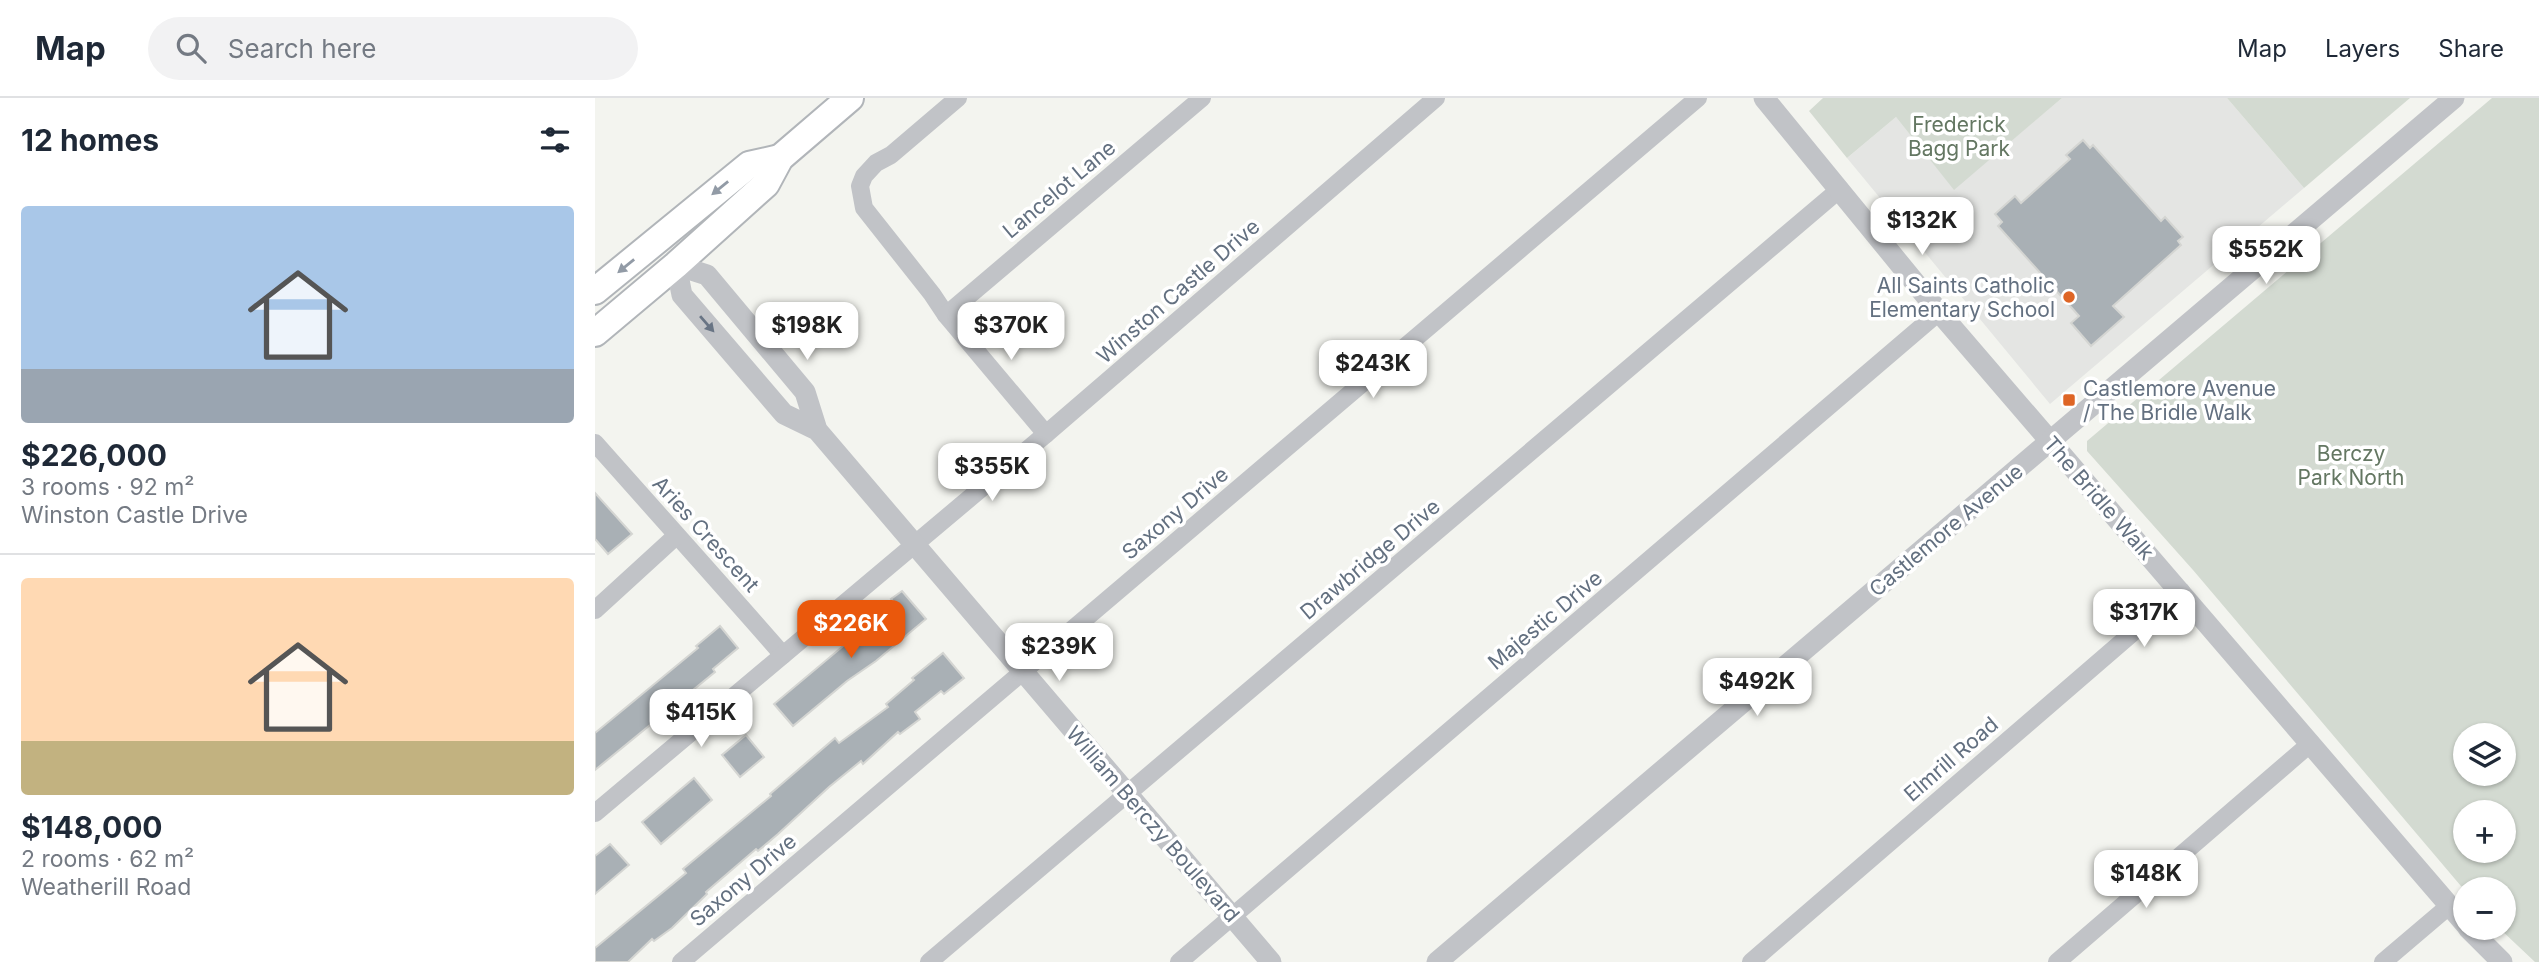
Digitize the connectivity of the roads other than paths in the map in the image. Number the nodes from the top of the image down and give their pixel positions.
1 (850, 98) edge
2 (958, 98) edge
3 (1202, 98) edge
4 (1436, 98) edge
5 (1698, 98) edge
6 (1764, 98) edge
7 (2454, 98) edge
8 (780, 158) junction
9 (1840, 189) junction
10 (676, 265) junction
11 (595, 291) edge
12 (1939, 312) junction
13 (946, 315) junction
14 (595, 333) edge
15 (817, 430) junction
16 (1046, 433) junction
17 (2050, 442) junction
18 (595, 443) edge
19 (676, 536) junction
20 (914, 543) junction
21 (2181, 591) junction
22 (595, 610) edge
23 (783, 655) junction
24 (1022, 672) junction
25 (2311, 743) junction
26 (1127, 795) junction
27 (595, 813) edge
28 (2449, 906) junction
29 (2453, 910) edge
30 (1233, 915) junction
31 (2481, 940) edge
32 (681, 962) edge
33 (929, 962) edge
34 (1178, 962) edge
35 (1272, 962) edge
36 (1437, 962) edge
37 (1751, 962) edge
38 (2057, 962) edge
39 (2383, 962) edge
40 (2502, 962) edge

1 - 8 main road
2 - 13 street
3 - 13 street, Lancelot Lane
4 - 16 street, Winston Castle Drive
5 - 24 street, Saxony Drive
6 - 9 street, The Bridle Walk
7 - 17 street, Castlemore Avenue
8 - 10 main road
8 -> 11 main road
9 - 12 street, The Bridle Walk
9 - 26 street, Drawbridge Drive
10 - 14 main road
10 -> 15 street, William Berczy Boulevard
10 - 15 street, William Berczy Boulevard
12 - 17 street, The Bridle Walk
12 - 30 street, Majestic Drive
13 - 16 street
15 - 20 street, William Berczy Boulevard
16 - 20 street, Winston Castle Drive
17 - 21 street, The Bridle Walk
17 - 36 street, Castlemore Avenue
18 - 19 street, Aries Crescent
19 - 22 street
19 - 23 street, Aries Crescent
20 - 23 street, Winston Castle Drive
20 - 24 street, William Berczy Boulevard
21 - 25 street, The Bridle Walk
21 - 37 street, Elmrill Road
23 - 27 street, Winston Castle Drive
24 - 26 street, William Berczy Boulevard
24 - 32 street, Saxony Drive
25 - 28 street, The Bridle Walk
25 - 38 street
26 - 30 street, William Berczy Boulevard
26 - 33 street, Drawbridge Drive
28 - 29 street, The Bridle Walk
28 - 39 street
30 - 34 street, Majestic Drive
30 - 35 street, William Berczy Boulevard
31 - 40 street, The Bridle Walk

